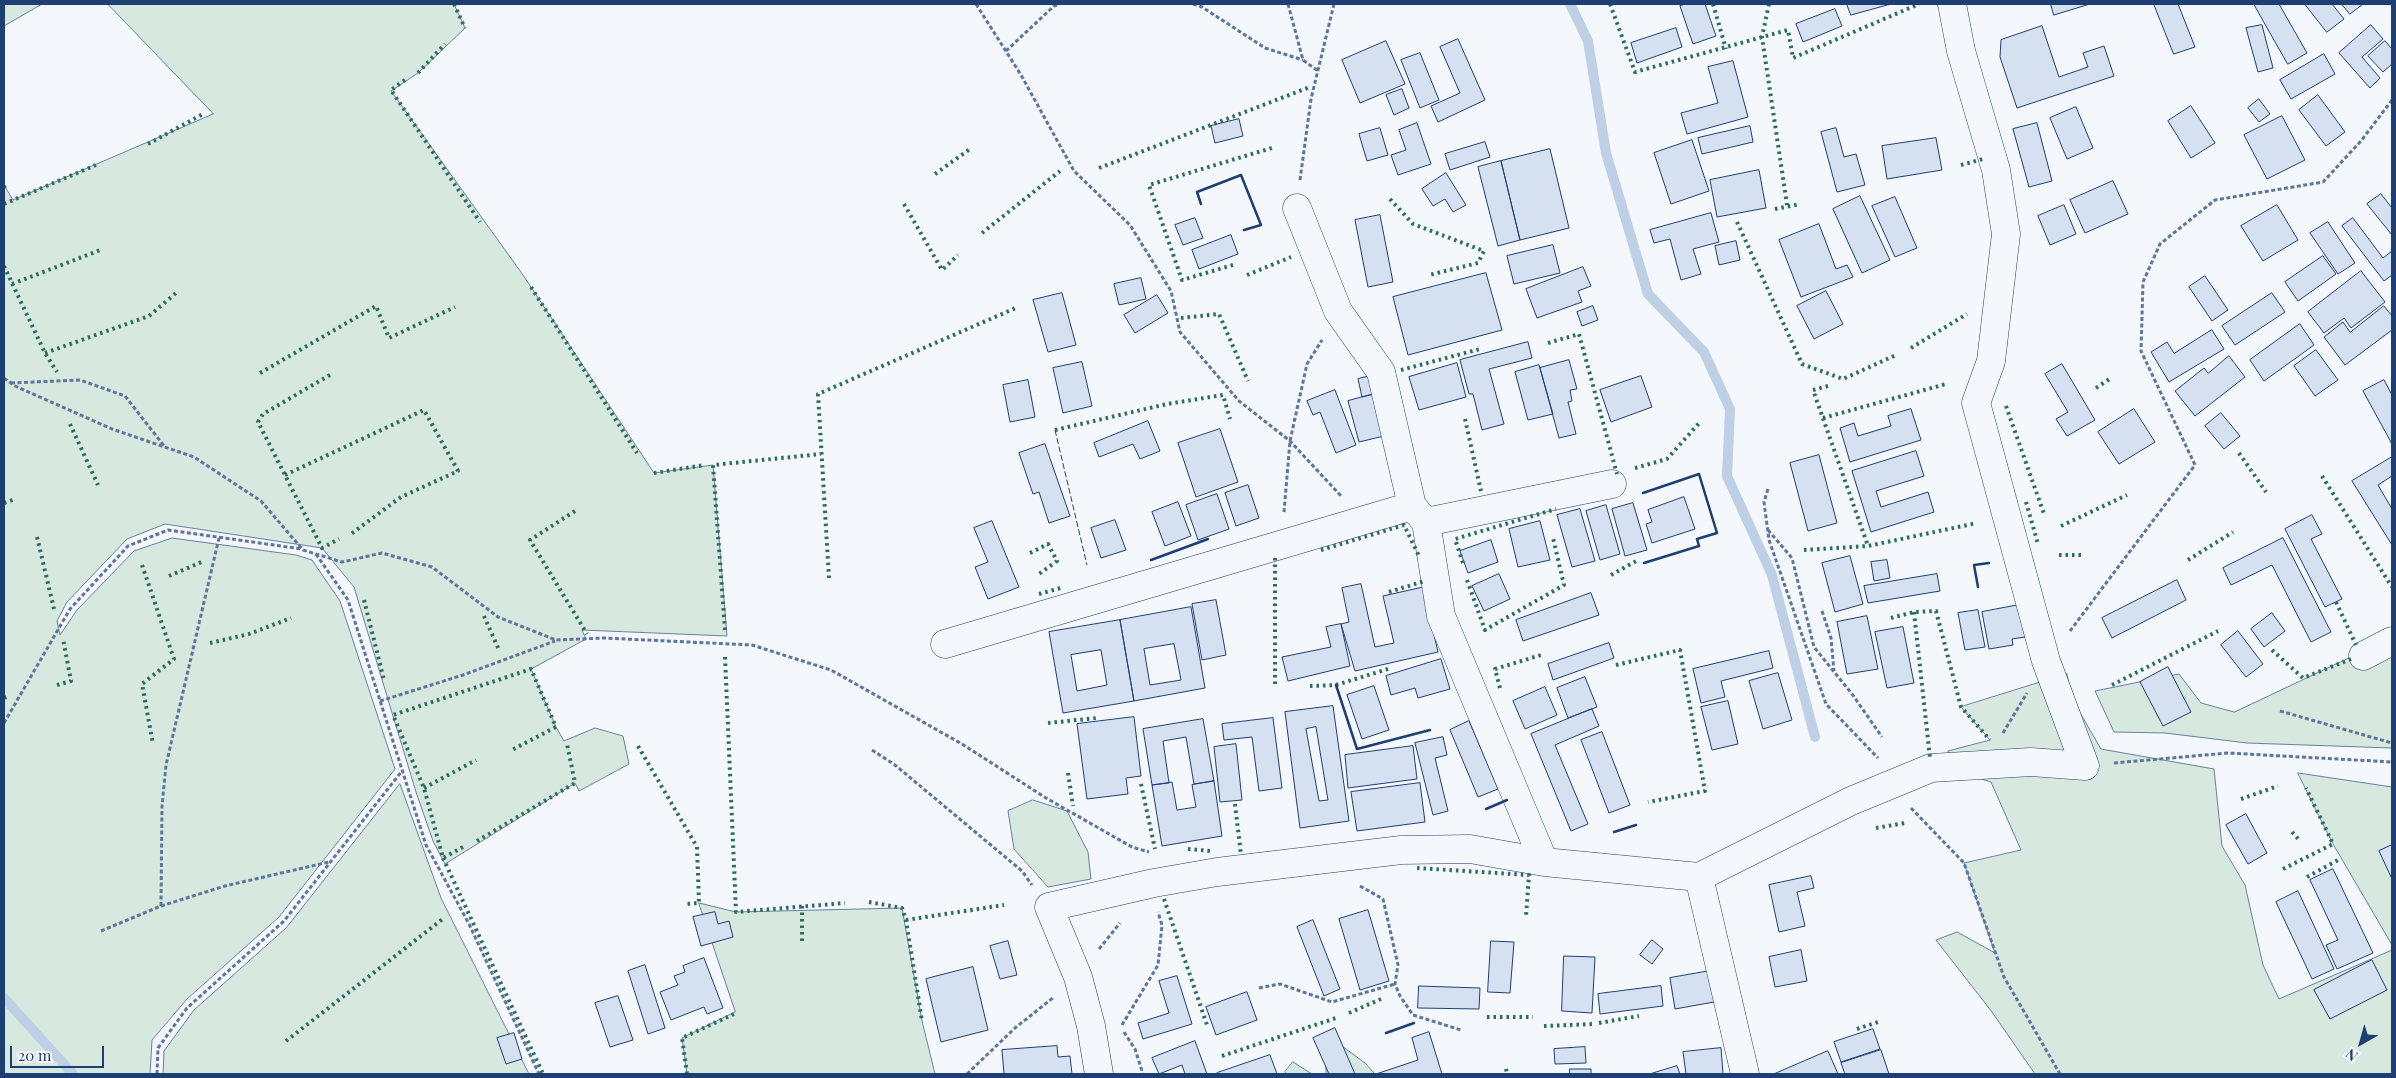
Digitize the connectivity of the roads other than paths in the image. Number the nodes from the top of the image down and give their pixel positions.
1 (1952, 4) edge
2 (1297, 208) road end
3 (1612, 484) dead end
4 (1419, 514) junction
5 (2392, 641) edge
6 (945, 644) dead end
7 (2363, 656) dead end
8 (1544, 862) junction
9 (1699, 877) junction
10 (1099, 1074) edge
11 (1745, 1074) edge

1 - 9 street
2 - 4 street
3 - 4 street
4 - 6 street
4 - 8 street
5 - 7 street
8 - 9 street
8 - 10 street
9 - 11 street

